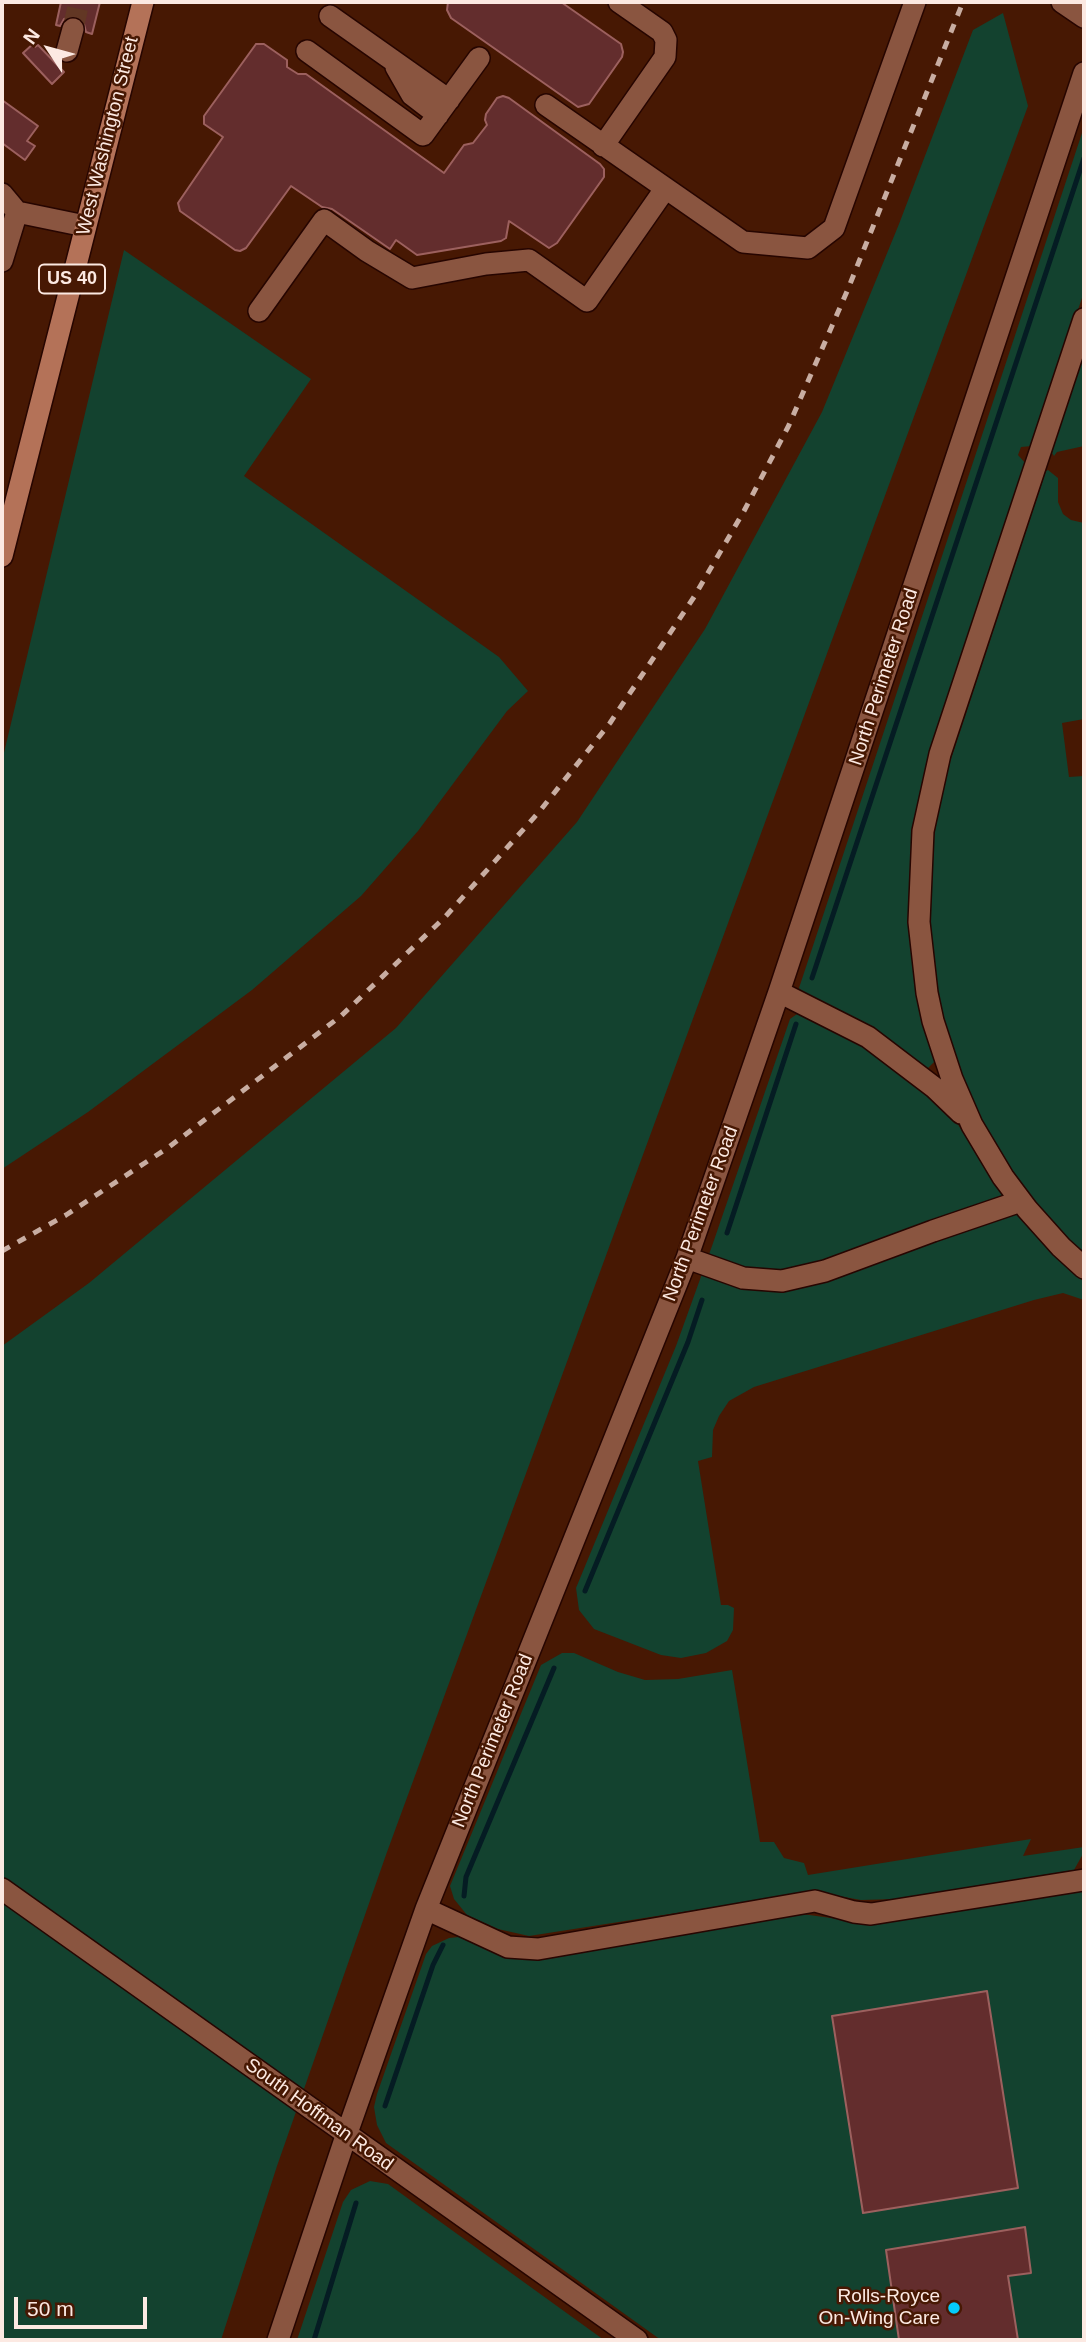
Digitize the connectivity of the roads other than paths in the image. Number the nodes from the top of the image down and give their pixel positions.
1 (142, 2) edge
2 (619, 2) edge
3 (915, 2) edge
4 (1062, 2) edge
5 (330, 16) dead end
6 (1084, 17) edge
7 (73, 29) tunnel mouth
8 (67, 51) dead end
9 (307, 51) dead end
10 (479, 58) dead end
11 (1084, 73) edge
12 (547, 105) dead end
13 (443, 107) junction
14 (603, 146) junction
15 (665, 189) junction
16 (2, 194) edge
17 (17, 212) junction
18 (85, 226) junction
19 (2, 261) edge
20 (259, 311) dead end
21 (1084, 319) edge
22 (2, 556) edge
23 (779, 992) junction
24 (972, 1125) junction
25 (1021, 1201) junction
26 (687, 1258) junction
27 (1084, 1268) edge
28 (1084, 1880) edge
29 (2, 1889) edge
30 (426, 1909) junction
31 (346, 2133) junction
32 (278, 2340) edge
33 (637, 2340) edge

1 - 18 main road, West Washington Street / US 40
2 - 14 street
3 - 15 street
4 - 6 street
5 - 13 street
7 - 8 street
9 - 13 street
10 - 13 street
11 - 23 street, North Perimeter Road
12 - 14 street
14 - 15 street
15 - 20 street
16 - 17 street
17 - 18 street
17 - 19 street
18 - 22 main road, West Washington Street / US 40
21 - 24 street
23 - 24 street
23 - 26 street, North Perimeter Road
24 - 25 street
25 - 26 street
25 - 27 street
26 - 30 street, North Perimeter Road
28 - 30 street
29 - 31 street, South Hoffman Road
30 - 31 street, North Perimeter Road
31 - 32 street, North Perimeter Road
31 - 33 street, South Hoffman Road

